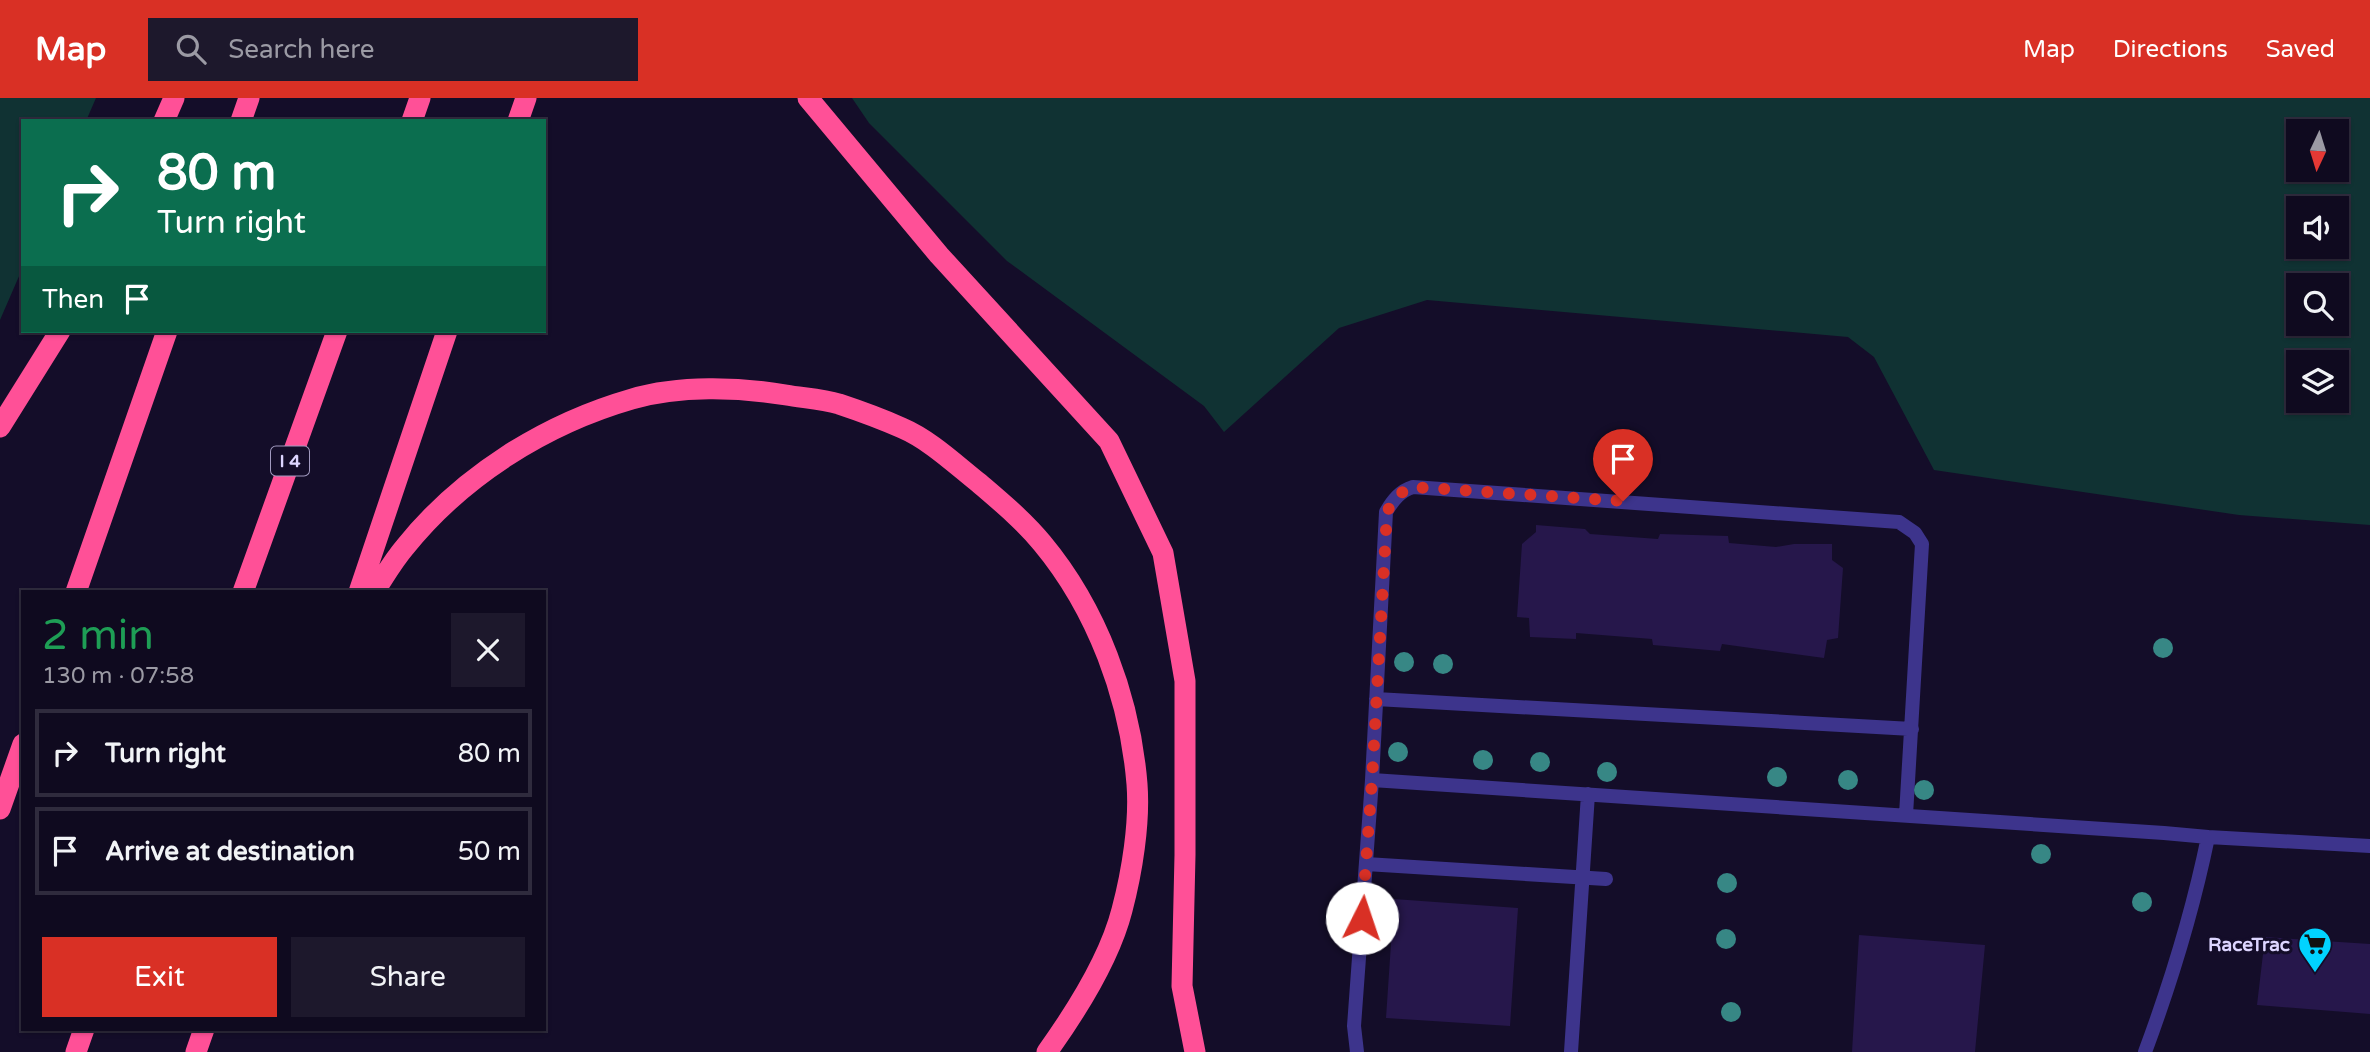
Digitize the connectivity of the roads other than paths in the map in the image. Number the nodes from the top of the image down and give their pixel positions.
1 (174, 98) edge
2 (248, 98) edge
3 (421, 98) edge
4 (526, 98) edge
5 (808, 98) edge
6 (165, 119) edge
7 (242, 119) edge
8 (413, 119) edge
9 (519, 119) edge
10 (59, 333) edge
11 (166, 333) edge
12 (336, 333) edge
13 (446, 333) edge
14 (0, 427) edge
15 (77, 590) edge
16 (244, 590) edge
17 (360, 590) edge
18 (375, 590) edge
19 (1376, 699) junction
20 (1912, 729) junction
21 (21, 750) edge
22 (1372, 780) junction
23 (1588, 794) junction
24 (0, 809) edge
25 (1906, 815) junction
26 (2208, 838) junction
27 (2370, 846) edge
28 (1366, 864) junction
29 (1583, 878) junction
30 (1606, 879) dead end
31 (83, 1031) edge
32 (203, 1031) edge
33 (76, 1052) edge
34 (196, 1052) edge
35 (1046, 1052) edge
36 (1195, 1052) edge
37 (1357, 1052) edge
38 (1571, 1052) edge
39 (2145, 1052) edge

1 - 6 highway
2 - 7 highway
3 - 8 highway
4 - 9 highway
5 - 36 highway
10 - 14 highway
11 - 15 highway
12 - 16 highway, I 4
13 - 17 highway
18 - 35 highway
19 - 20 lane
19 - 20 lane
19 - 22 lane
20 - 25 lane
21 - 24 highway
22 - 23 lane
22 - 28 lane
23 - 25 lane
23 - 29 lane
25 - 26 lane
26 - 27 lane
26 - 39 lane
28 - 29 lane
28 - 37 lane
29 - 30 lane
29 - 38 lane
31 - 33 highway
32 - 34 highway

